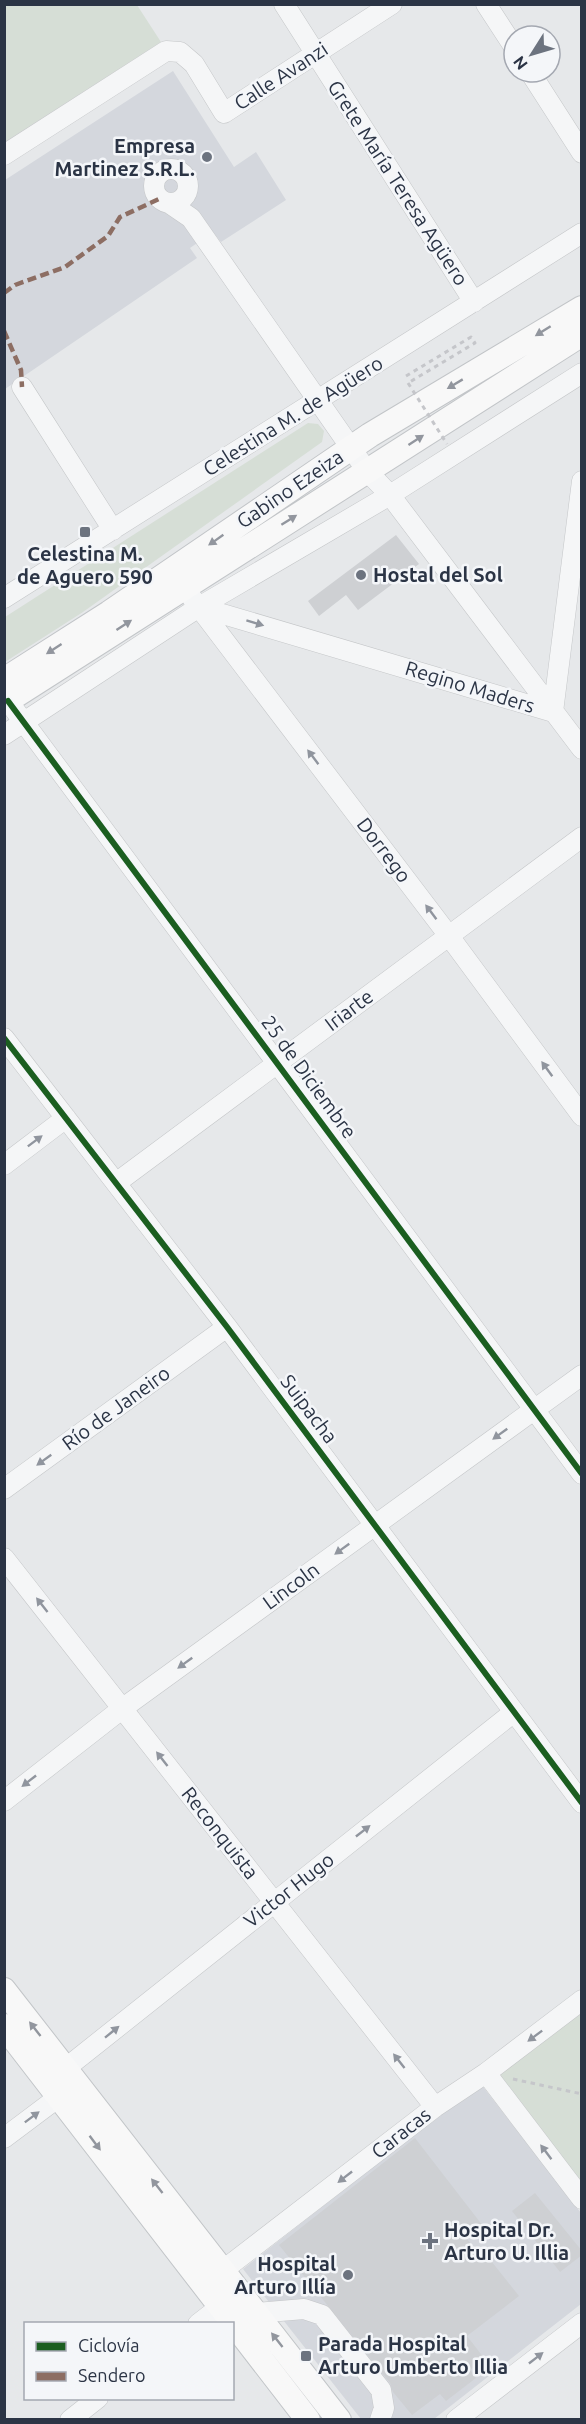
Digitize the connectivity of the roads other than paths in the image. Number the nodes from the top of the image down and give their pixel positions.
1 (284, 4) edge
2 (392, 4) edge
3 (486, 4) edge
4 (502, 29) edge
5 (315, 54) junction
6 (538, 84) edge
7 (582, 153) edge
8 (4, 154) edge
9 (187, 193) junction
10 (169, 203) junction
11 (191, 218) junction
12 (582, 233) edge
13 (474, 302) junction
14 (582, 308) edge
15 (581, 337) edge
16 (582, 373) edge
17 (22, 387) dead end
18 (317, 401) junction
19 (351, 448) junction
20 (367, 471) junction
21 (582, 481) edge
22 (390, 495) junction
23 (113, 530) junction
24 (183, 587) junction
25 (4, 598) edge
26 (199, 607) junction
27 (6, 695) edge
28 (553, 712) junction
29 (24, 723) junction
30 (4, 735) edge
31 (582, 749) edge
32 (582, 837) edge
33 (449, 936) junction
34 (4, 1038) edge
35 (278, 1063) junction
36 (582, 1116) edge
37 (66, 1118) junction
38 (4, 1164) edge
39 (116, 1183) junction
40 (227, 1327) junction
41 (582, 1375) edge
42 (533, 1410) junction
43 (582, 1474) edge
44 (4, 1489) edge
45 (375, 1526) junction
46 (4, 1558) edge
47 (123, 1708) junction
48 (514, 1712) junction
49 (4, 1801) edge
50 (582, 1803) edge
51 (274, 1902) junction
52 (4, 1990) edge
53 (582, 2000) edge
54 (4, 2026) edge
55 (66, 2068) junction
56 (486, 2073) junction
57 (60, 2096) junction
58 (435, 2107) junction
59 (4, 2138) edge
60 (582, 2199) edge
61 (222, 2271) junction
62 (220, 2307) junction
63 (255, 2313) junction
64 (201, 2322) edge
65 (232, 2322) edge
66 (582, 2323) edge
67 (234, 2325) edge
68 (95, 2400) edge
69 (70, 2420) edge
70 (308, 2420) edge
71 (339, 2420) edge
72 (380, 2420) edge
73 (456, 2420) edge

1 - 5 street, Grete María Teresa Agüero
2 - 5 street, Calle Avanzi
3 - 4 street
5 - 8 street, Calle Avanzi
5 - 13 street, Grete María Teresa Agüero
6 - 7 street
9 - 10 street
9 - 10 street
9 - 11 street
10 - 11 street
11 - 18 street
12 - 13 street, Celestina M. de Agüero
13 - 18 street, Celestina M. de Agüero
14 -> 19 main road, Gabino Ezeiza
20 -> 15 main road, Gabino Ezeiza
16 - 22 street
17 - 23 street
18 - 19 street
18 - 23 street, Celestina M. de Agüero
19 - 20 street
19 -> 27 main road, Gabino Ezeiza
20 - 22 street
24 -> 20 main road, Gabino Ezeiza
21 - 28 street, Regino Maders
22 - 26 street
22 - 28 street
23 - 25 street, Celestina M. de Agüero
24 - 26 street, Dorrego
27 -> 24 main road, Gabino Ezeiza
26 -> 28 street, Regino Maders
26 - 29 street
33 -> 26 street, Dorrego
27 - 29 street, 25 de Diciembre
28 - 31 street
29 - 30 street
29 - 35 street, 25 de Diciembre
32 - 33 street, Iriarte
33 - 35 street, Iriarte
36 -> 33 street, Dorrego
34 - 37 street, Suipacha
35 - 39 street, Iriarte
35 - 42 street, 25 de Diciembre
38 -> 37 street
37 - 39 street, Suipacha
39 - 40 street, Suipacha
40 -> 44 street, Río de Janeiro
40 - 45 street, Suipacha
41 - 42 street, Lincoln
42 - 43 street, 25 de Diciembre
42 -> 45 street, Lincoln
45 -> 47 street, Lincoln
45 - 48 street, Suipacha
47 -> 46 street, Reconquista
47 -> 49 street, Lincoln
51 -> 47 street, Reconquista
48 - 50 street, Suipacha
51 -> 48 street, Victor Hugo
55 -> 51 street, Victor Hugo
58 -> 51 street, Reconquista
55 -> 52 main road
53 -> 56 street, Caracas
54 - 57 main road
61 -> 55 main road
56 - 58 street, Caracas
60 -> 56 street
59 -> 57 street
57 -> 62 main road
58 -> 61 street, Caracas
61 - 63 main road
62 - 64 street
62 - 65 main road
71 -> 63 main road
63 - 72 street
73 -> 66 street
67 - 70 main road
68 - 69 street

